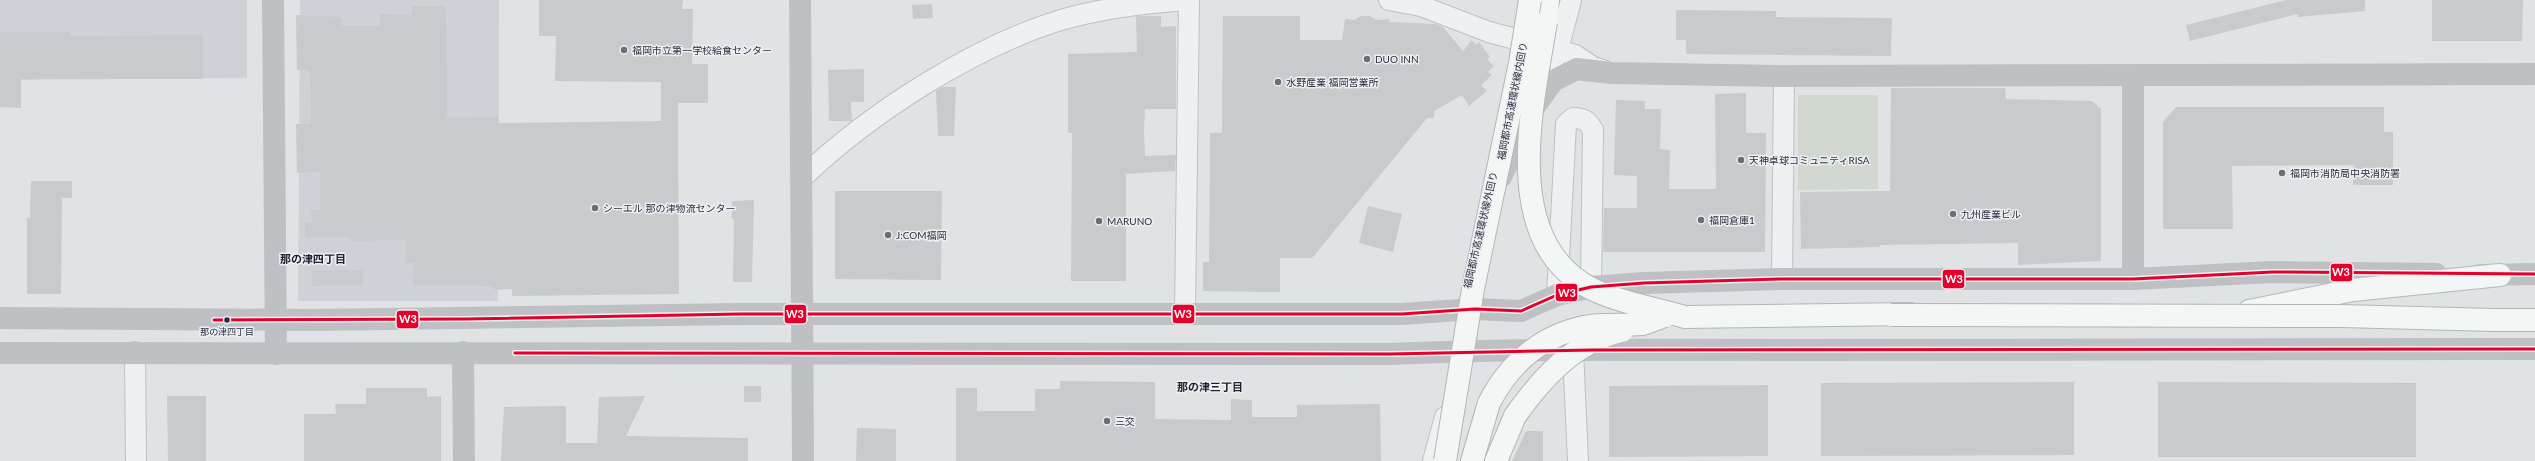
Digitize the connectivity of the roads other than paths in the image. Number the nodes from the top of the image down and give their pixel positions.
1 (273, 0) edge
2 (800, 0) edge
3 (1188, 0) edge
4 (1389, 0) edge
5 (1525, 0) edge
6 (1530, 0) edge
7 (1549, 0) edge
8 (1571, 0) edge
9 (1558, 50) junction
10 (1611, 73) junction
11 (2535, 74) edge
12 (1784, 76) junction
13 (2133, 76) junction
14 (1530, 113) junction
15 (802, 178) junction
16 (2535, 274) edge
17 (2500, 275) junction
18 (1782, 279) junction
19 (2133, 279) junction
20 (1591, 287) junction
21 (1557, 295) junction
22 (1475, 309) junction
23 (1185, 313) junction
24 (803, 314) junction
25 (1675, 316) junction
26 (0, 318) edge
27 (275, 320) junction
28 (2535, 320) edge
29 (1462, 350) junction
30 (2535, 350) edge
31 (1573, 351) junction
32 (135, 352) junction
33 (463, 352) junction
34 (803, 353) junction
35 (0, 354) edge
36 (276, 354) junction
37 (136, 461) edge
38 (464, 461) edge
39 (804, 461) edge
40 (1433, 461) edge
41 (1440, 461) edge
42 (1445, 461) edge
43 (1472, 461) edge
44 (1496, 461) edge
45 (1578, 461) edge

1 - 27 street
2 - 15 street
3 - 15 street
3 - 23 street
4 - 9 street
5 - 41 highway, 福岡都市高速環状線外回り
6 - 42 highway, 福岡都市高速環状線内回り, bridge
7 - 25 highway, bridge
8 - 9 street
9 - 10 street
9 - 14 street
10 - 12 street
10 - 14 street
11 - 13 street
12 - 13 street
12 - 18 street
13 - 19 street
14 - 22 street
15 - 24 street
16 - 17 street
17 - 19 street
17 - 25 highway, bridge
18 - 19 street
18 - 20 street
20 - 21 street
20 - 21 street
21 - 22 street
22 - 23 street
22 - 29 street
23 - 24 street
24 - 27 street
24 - 34 street
25 - 28 highway, bridge
25 - 43 highway, bridge
25 - 44 highway, bridge
26 - 27 street
27 - 36 street
29 - 31 street
29 - 34 street
29 - 40 street
30 - 31 street
31 - 45 street
32 - 35 street
32 - 36 street
32 - 37 street
33 - 34 street
33 - 36 street
33 - 38 street
34 - 39 street

